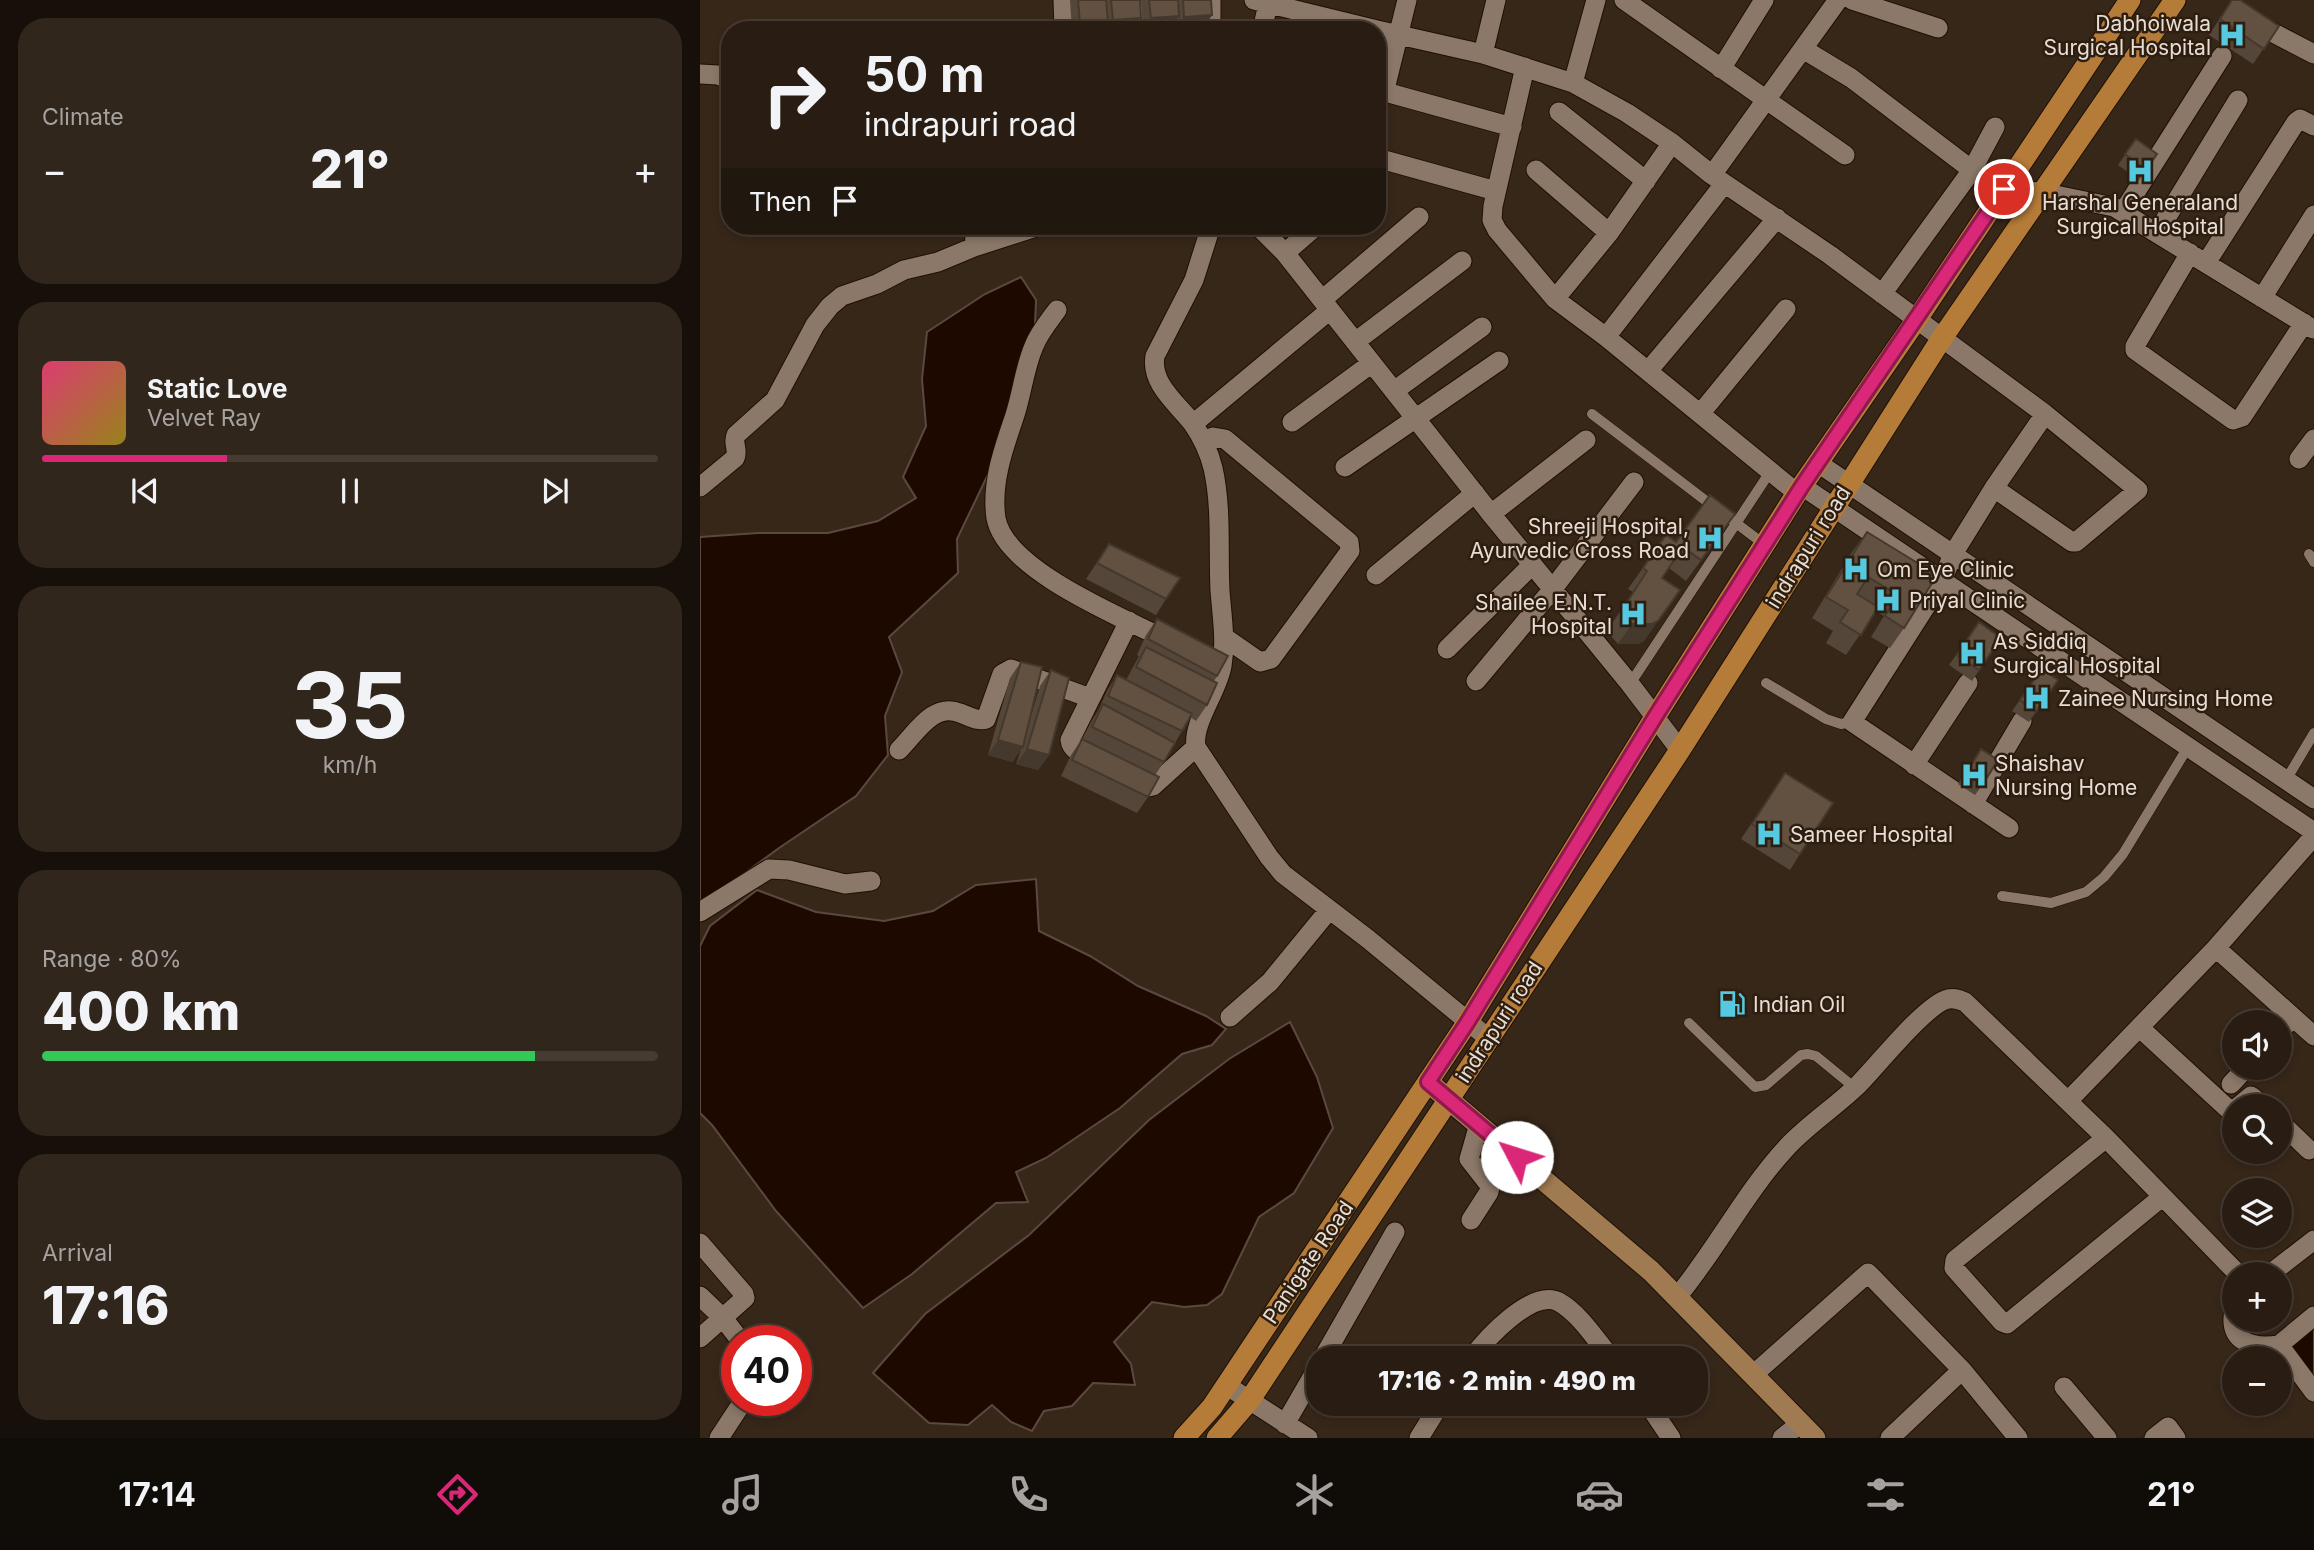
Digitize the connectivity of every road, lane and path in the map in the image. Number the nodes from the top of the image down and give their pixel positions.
1 (1063, 0) edge
2 (1136, 0) edge
3 (1211, 0) edge
4 (1407, 0) edge
5 (1496, 0) edge
6 (1596, 0) edge
7 (1625, 0) edge
8 (1764, 0) edge
9 (1838, 0) edge
10 (1852, 0) edge
11 (2130, 0) edge
12 (2175, 0) edge
13 (1264, 1) edge
14 (1064, 21) edge
15 (1137, 21) edge
16 (1211, 21) edge
17 (1263, 21) edge
18 (1342, 21) edge
19 (1938, 28) dead end
20 (2266, 29) edge
21 (1386, 32) edge
22 (1398, 35) junction
23 (1803, 49) junction
24 (1483, 54) junction
25 (2314, 54) edge
26 (2222, 56) dead end
27 (1525, 67) junction
28 (1721, 69) junction
29 (700, 74) edge
30 (721, 76) edge
31 (1386, 79) edge
32 (1573, 83) junction
33 (1386, 90) edge
34 (1767, 99) junction
35 (2238, 100) dead end
36 (1559, 112) dead end
37 (2314, 126) edge
38 (1512, 127) junction
39 (1995, 127) dead end
40 (1672, 143) junction
41 (1845, 155) dead end
42 (1386, 160) edge
43 (1536, 170) dead end
44 (1972, 170) junction
45 (1718, 179) junction
46 (1646, 181) junction
47 (2004, 189) junction
48 (1496, 191) junction
49 (2041, 192) junction
50 (2123, 212) junction
51 (2314, 215) edge
52 (1419, 217) dead end
53 (1777, 218) junction
54 (1609, 233) junction
55 (2157, 233) junction
56 (975, 235) edge
57 (1011, 235) edge
58 (1208, 235) edge
59 (1267, 235) edge
60 (1306, 235) edge
61 (974, 247) junction
62 (1285, 253) junction
63 (2198, 258) junction
64 (1462, 261) dead end
65 (1882, 294) junction
66 (2262, 298) junction
67 (1555, 299) junction
68 (1326, 305) junction
69 (1786, 309) dead end
70 (1057, 310) dead end
71 (1917, 319) junction
72 (2311, 326) edge
73 (1482, 327) dead end
74 (1606, 337) junction
75 (1942, 338) junction
76 (1355, 342) junction
77 (1499, 360) dead end
78 (1372, 363) junction
79 (1648, 371) junction
80 (1394, 391) junction
81 (1592, 414) dead end
82 (1700, 414) junction
83 (2045, 414) junction
84 (1415, 418) junction
85 (1292, 422) dead end
86 (1193, 424) junction
87 (2314, 439) edge
88 (1586, 440) dead end
89 (1203, 441) junction
90 (2299, 459) dead end
91 (1818, 463) junction
92 (1345, 467) dead end
93 (1770, 472) junction
94 (1634, 482) dead end
95 (1848, 483) junction
96 (700, 487) edge
97 (1994, 488) junction
98 (1800, 489) junction
99 (1475, 493) junction
100 (1834, 507) junction
101 (1491, 514) junction
102 (1736, 523) junction
103 (1765, 545) junction
104 (1952, 554) junction
105 (1532, 565) junction
106 (1376, 575) dead end
107 (1942, 580) junction
108 (1552, 590) junction
109 (1129, 621) junction
110 (1224, 637) junction
111 (1447, 649) dead end
112 (1222, 668) junction
113 (1476, 681) dead end
114 (1766, 683) dead end
115 (1968, 683) dead end
116 (1630, 684) junction
117 (1090, 698) junction
118 (1655, 717) junction
119 (2022, 721) dead end
120 (1852, 722) junction
121 (2314, 733) edge
122 (1196, 747) junction
123 (2188, 747) junction
124 (899, 750) dead end
125 (1680, 750) junction
126 (1914, 765) junction
127 (2286, 780) junction
128 (2314, 799) edge
129 (1973, 804) junction
130 (2009, 828) dead end
131 (2314, 834) edge
132 (871, 881) dead end
133 (2002, 896) dead end
134 (1329, 910) junction
135 (700, 912) edge
136 (2216, 948) junction
137 (2274, 1010) edge
138 (1230, 1017) dead end
139 (1467, 1023) junction
140 (1689, 1023) dead end
141 (2292, 1026) edge
142 (2140, 1028) junction
143 (2314, 1036) edge
144 (1488, 1038) junction
145 (2235, 1080) edge
146 (1428, 1082) junction
147 (2231, 1084) dead end
148 (1855, 1088) junction
149 (1449, 1099) junction
150 (2069, 1100) junction
151 (2222, 1103) edge
152 (1479, 1124) junction
153 (2292, 1132) edge
154 (2106, 1138) junction
155 (2313, 1150) edge
156 (2162, 1197) junction
157 (1471, 1220) dead end
158 (1395, 1233) dead end
159 (2314, 1241) edge
160 (700, 1243) edge
161 (2226, 1262) edge
162 (2286, 1262) edge
163 (700, 1296) edge
164 (1677, 1297) junction
165 (2314, 1316) edge
166 (723, 1318) junction
167 (728, 1325) edge
168 (2235, 1332) edge
169 (700, 1338) edge
170 (2279, 1345) junction
171 (1330, 1346) edge
172 (1481, 1346) edge
173 (1600, 1346) edge
174 (1962, 1370) junction
175 (1754, 1374) junction
176 (1226, 1385) junction
177 (2064, 1387) dead end
178 (1306, 1388) edge
179 (2314, 1392) edge
180 (1249, 1401) junction
181 (733, 1416) edge
182 (1433, 1416) edge
183 (1655, 1416) edge
184 (1285, 1424) junction
185 (1808, 1430) edge
186 (1220, 1434) edge
187 (719, 1438) edge
188 (1184, 1438) edge
189 (1308, 1438) edge
190 (1419, 1438) edge
191 (1671, 1438) edge
192 (1782, 1438) edge
193 (1890, 1438) edge
194 (2018, 1438) edge
195 (2108, 1438) edge
196 (2154, 1438) edge
197 (2176, 1438) edge

1 - 14 street
2 - 15 street
3 - 16 street
4 - 22 street
5 - 24 street
6 - 32 street
7 - 28 street
8 - 28 street
9 - 23 street
10 - 19 street
11 - 47 main road, indrapuri road
12 - 49 main road, indrapuri road
13 - 17 street
13 - 18 street
20 - 25 street
21 - 22 street
22 - 24 street
22 - 31 street
23 - 34 street
23 - 44 street
24 - 27 street
26 - 50 street
27 - 32 street
27 - 38 street
28 - 34 street
29 - 30 street
32 - 40 street
33 - 38 street
34 - 41 street
34 - 45 street
35 - 55 street
36 - 46 street
37 - 63 street
38 - 48 street
39 - 44 street
40 - 45 street
40 - 46 street
42 - 48 street
43 - 54 street
44 - 65 street
45 - 53 street
45 - 74 street
46 - 54 street
47 - 49 street
47 - 71 main road, indrapuri road
48 - 67 street
49 - 50 street
49 - 75 main road, indrapuri road
50 - 55 street
51 - 66 street
52 - 68 street
53 - 65 street
53 - 79 street
54 - 67 street
55 - 63 street
56 - 61 street
57 - 61 street
58 - 86 street
59 - 62 street
60 - 62 street
61 - 96 street
62 - 68 street
63 - 66 street
63 - 72 street
64 - 76 street
65 - 71 street
66 - 72 street
67 - 74 street
68 - 76 street
68 - 86 street
69 - 82 street
70 - 109 street
71 - 75 street
71 - 91 main road, indrapuri road
73 - 80 street
74 - 79 street
75 - 83 street
75 - 95 main road, indrapuri road
76 - 78 street
77 - 84 street
78 - 80 street
78 - 85 street
79 - 82 street
80 - 84 street
81 - 102 lane
82 - 93 street
83 - 97 street
83 - 97 street
84 - 92 street
84 - 99 street
86 - 89 street
87 - 90 street
88 - 101 street
89 - 110 street
89 - 110 street
91 - 95 street
91 - 98 main road, indrapuri road
93 - 98 street
93 - 102 lane
94 - 108 street
95 - 100 main road, indrapuri road
95 - 104 street
97 - 104 street
98 - 100 street
98 - 103 main road, indrapuri road
99 - 101 street
99 - 106 street
100 - 107 street
100 - 125 main road, indrapuri road
101 - 105 street
102 - 103 lane
102 - 116 lane
103 - 118 main road, indrapuri road
104 - 107 street
104 - 127 street
105 - 108 street
105 - 111 street
107 - 120 street
107 - 123 street
108 - 113 street
108 - 116 street
109 - 112 street
109 - 117 street
110 - 112 street
112 - 122 street
114 - 120 lane
115 - 126 street
116 - 118 street
117 - 122 street
117 - 124 street
118 - 125 street
118 - 139 main road, indrapuri road
119 - 129 street
120 - 126 street
121 - 127 lane
122 - 134 street
123 - 131 street
123 - 133 lane
125 - 144 main road, indrapuri road
126 - 129 street
127 - 128 street
129 - 130 street
131 - 136 street
132 - 135 street
134 - 138 street
134 - 139 street
136 - 137 street
136 - 142 street
139 - 144 street
139 - 146 main road, indrapuri road
140 - 148 lane
141 - 143 street
142 - 150 street
142 - 151 street
144 - 149 main road, indrapuri road
145 - 147 street
146 - 149 street
146 - 176 main road, Panigate Road
148 - 150 street
148 - 164 street
149 - 152 street
149 - 180 main road, Panigate Road
150 - 154 street
152 - 157 street
152 - 164 street
153 - 155 street
154 - 156 street
154 - 156 street
156 - 161 street
158 - 171 street
159 - 162 street
160 - 166 street
163 - 166 street
164 - 175 street
165 - 170 street
166 - 167 street
166 - 169 street
168 - 170 street
170 - 179 street
172 - 173 street
174 - 175 street
174 - 193 street
174 - 194 street
175 - 185 street
176 - 180 street
176 - 188 main road, Panigate Road
177 - 195 street
178 - 184 street
180 - 184 street
180 - 186 main road, Panigate Road
181 - 187 street
182 - 190 street
183 - 191 street
184 - 189 street
185 - 192 street
196 - 197 street

